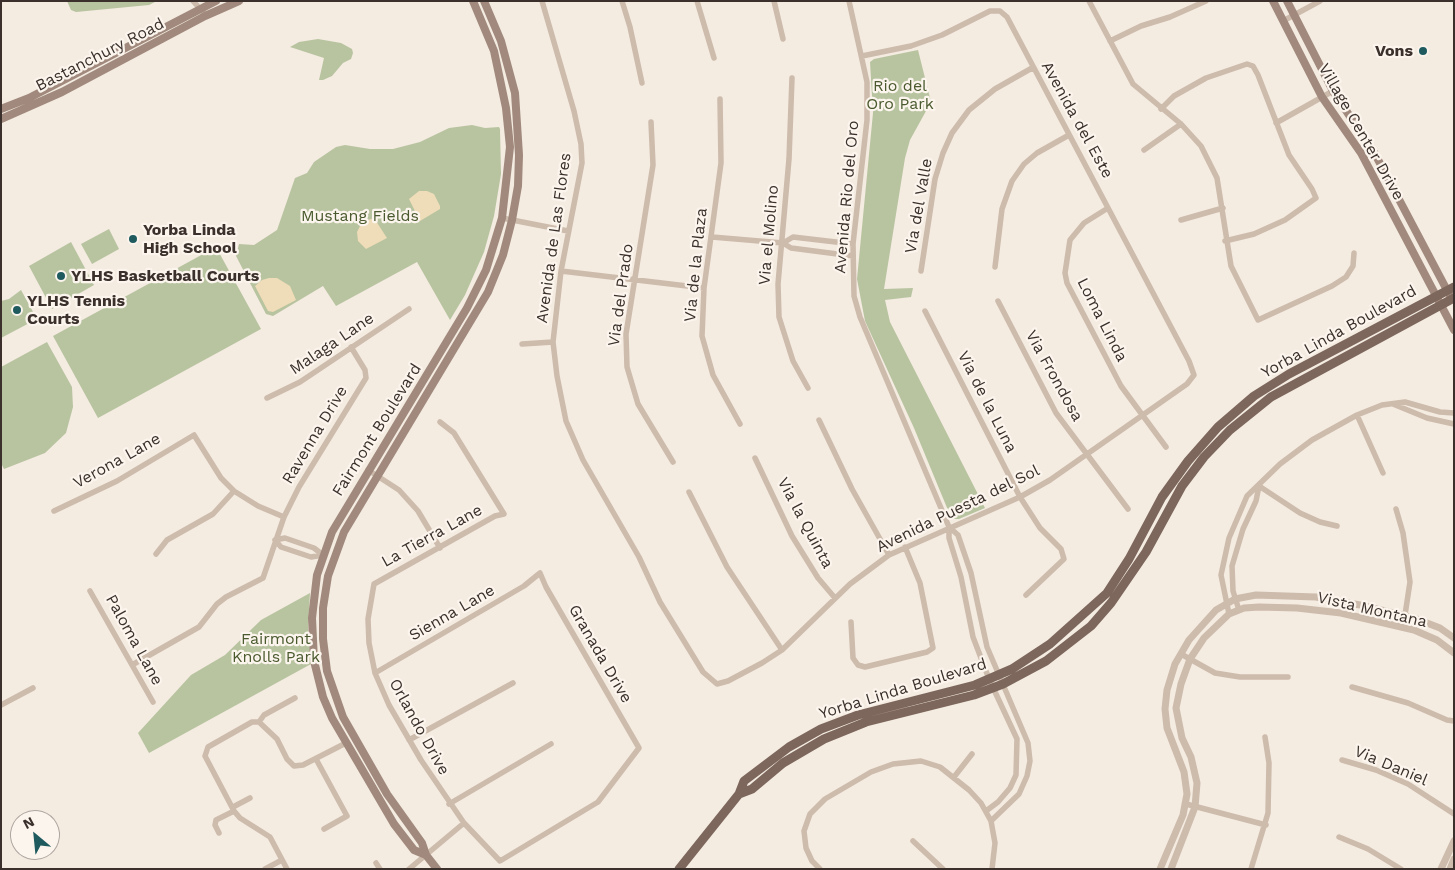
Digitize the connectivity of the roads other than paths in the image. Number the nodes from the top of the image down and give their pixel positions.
1 (193, 1) edge
2 (216, 1) edge
3 (239, 1) edge
4 (473, 1) edge
5 (484, 1) edge
6 (542, 1) edge
7 (622, 1) edge
8 (697, 1) edge
9 (774, 1) edge
10 (849, 1) edge
11 (1089, 1) edge
12 (1206, 1) edge
13 (1273, 1) edge
14 (1287, 1) edge
15 (1320, 1) edge
16 (202, 5) edge
17 (205, 16) junction
18 (1294, 16) junction
19 (1283, 21) junction
20 (783, 38) dead end
21 (1110, 41) junction
22 (862, 56) junction
23 (714, 58) dead end
24 (1032, 68) junction
25 (792, 78) dead end
26 (62, 81) junction
27 (642, 83) dead end
28 (1333, 91) junction
29 (1322, 98) junction
30 (720, 100) dead end
31 (26, 108) junction
32 (1161, 109) junction
33 (1, 110) edge
34 (1, 119) edge
35 (518, 120) junction
36 (508, 121) junction
37 (651, 122) dead end
38 (1276, 123) junction
39 (1181, 124) junction
40 (1069, 135) junction
41 (1144, 150) dead end
42 (1108, 208) junction
43 (1223, 208) junction
44 (502, 218) junction
45 (512, 220) junction
46 (1181, 220) dead end
47 (568, 231) junction
48 (712, 237) junction
49 (1226, 241) junction
50 (782, 243) junction
51 (853, 244) junction
52 (1354, 253) dead end
53 (853, 256) junction
54 (995, 267) dead end
55 (561, 271) junction
56 (921, 271) dead end
57 (634, 280) junction
58 (704, 288) junction
59 (1451, 288) edge
60 (1436, 296) junction
61 (1453, 300) edge
62 (998, 301) dead end
63 (1440, 306) junction
64 (409, 309) dead end
65 (925, 311) dead end
66 (1454, 330) edge
67 (553, 342) junction
68 (522, 344) dead end
69 (351, 347) junction
70 (1194, 375) joint
71 (808, 388) dead end
72 (267, 398) dead end
73 (1393, 404) junction
74 (1454, 413) edge
75 (1141, 415) junction
76 (1357, 415) junction
77 (819, 420) dead end
78 (440, 422) dead end
79 (740, 424) dead end
80 (1454, 424) edge
81 (1166, 447) dead end
82 (1087, 456) junction
83 (755, 458) dead end
84 (672, 462) dead end
85 (368, 470) junction
86 (1384, 473) dead end
87 (377, 476) junction
88 (1259, 486) junction
89 (234, 491) junction
90 (688, 492) dead end
91 (1020, 497) junction
92 (1128, 508) dead end
93 (1396, 509) dead end
94 (54, 511) dead end
95 (284, 517) junction
96 (1337, 526) dead end
97 (949, 527) junction
98 (275, 540) junction
99 (905, 547) junction
100 (440, 548) junction
101 (156, 554) dead end
102 (322, 555) junction
103 (889, 555) junction
104 (333, 558) junction
105 (540, 572) joint
106 (374, 584) joint
107 (90, 591) dead end
108 (1026, 595) dead end
109 (835, 598) junction
110 (1235, 599) junction
111 (1226, 603) junction
112 (1239, 610) junction
113 (1229, 614) junction
114 (1406, 616) junction
115 (851, 622) dead end
116 (1403, 628) junction
117 (1454, 638) edge
118 (782, 650) junction
119 (1181, 654) junction
120 (1454, 654) edge
121 (1190, 659) junction
122 (132, 665) junction
123 (375, 674) junction
124 (1288, 676) dead end
125 (1001, 679) junction
126 (513, 683) dead end
127 (713, 683) joint
128 (991, 683) junction
129 (1352, 687) dead end
130 (33, 688) dead end
131 (295, 698) dead end
132 (153, 702) dead end
133 (1, 705) edge
134 (1454, 721) edge
135 (259, 722) junction
136 (1265, 737) dead end
137 (355, 738) junction
138 (409, 740) junction
139 (346, 743) junction
140 (551, 744) dead end
141 (972, 754) dead end
142 (316, 759) junction
143 (1342, 760) dead end
144 (954, 777) junction
145 (250, 798) dead end
146 (449, 804) junction
147 (1186, 804) junction
148 (1195, 807) junction
149 (233, 809) junction
150 (986, 811) junction
151 (1454, 814) edge
152 (991, 821) junction
153 (464, 823) junction
154 (1266, 826) junction
155 (324, 829) dead end
156 (219, 833) dead end
157 (1339, 837) dead end
158 (914, 841) dead end
159 (1454, 841) edge
160 (426, 855) junction
161 (1454, 859) edge
162 (282, 860) junction
163 (500, 861) joint
164 (265, 869) edge
165 (287, 869) edge
166 (410, 869) edge
167 (437, 869) edge
168 (679, 869) edge
169 (820, 869) edge
170 (943, 869) edge
171 (992, 869) edge
172 (1160, 869) edge
173 (1171, 869) edge
174 (1250, 869) edge
175 (1401, 869) edge
176 (1441, 869) edge
177 (1450, 869) edge

1 - 16 street
2 - 16 main road, Bastanchury Road
3 - 17 main road, Bastanchury Road
4 - 36 main road, Fairmont Boulevard
5 - 35 main road, Fairmont Boulevard
6 - 47 street, Avenida de Las Flores
7 - 27 street
8 - 23 street
9 - 20 street
10 - 22 street, Avenida Rio del Oro
11 - 21 street
12 - 21 street
13 - 19 main road, Village Center Drive
14 - 18 main road, Village Center Drive
15 - 18 street
16 - 17 street
16 - 26 main road, Bastanchury Road
17 - 31 main road, Bastanchury Road
18 - 19 street
18 - 28 main road, Village Center Drive
19 - 29 main road, Village Center Drive
21 - 32 street
22 - 24 street, Avenida del Este
22 - 51 street, Avenida Rio del Oro
24 - 40 street, Avenida del Este
24 - 56 street, Via del Valle
25 - 50 street, Via el Molino
26 - 31 main road
26 - 33 main road, Bastanchury Road
28 - 29 street
28 - 59 main road, Village Center Drive
29 - 38 street
29 - 60 main road, Village Center Drive
30 - 48 street, Via de la Plaza
31 - 34 main road, Bastanchury Road
32 - 38 street
32 - 39 street
35 - 36 main road
35 - 45 main road, Fairmont Boulevard
36 - 44 main road, Fairmont Boulevard
37 - 57 street, Via del Prado
38 - 49 street
39 - 41 street
39 - 43 street
40 - 42 street, Avenida del Este
40 - 54 street
42 - 70 street, Avenida del Este
42 - 75 street, Loma Linda
43 - 46 street
43 - 49 street
44 - 45 street
44 - 85 main road, Fairmont Boulevard
45 - 47 street
45 - 87 main road, Fairmont Boulevard
47 - 55 street, Avenida de Las Flores
48 - 50 street
48 - 58 street, Via de la Plaza
49 - 52 street
50 - 51 street
50 - 53 street
50 - 71 street, Via el Molino
51 - 53 street, Avenida Rio del Oro
53 - 97 street, Avenida Rio del Oro
55 - 57 street
55 - 67 street, Avenida de Las Flores
57 - 58 street
57 - 84 street, Via del Prado
58 - 79 street, Via de la Plaza
59 - 60 main road, Yorba Linda Boulevard
59 - 61 main road, Village Center Drive
60 - 63 main road, Village Center Drive
60 - 125 main road, Yorba Linda Boulevard
61 - 63 main road, Yorba Linda Boulevard
62 - 82 street, Via Frondosa
63 - 66 main road, Village Center Drive
63 - 125 main road, Yorba Linda Boulevard
64 - 69 street, Malaga Lane
65 - 91 street, Via de la Luna
67 - 68 street
67 - 127 street, Avenida de Las Flores
69 - 72 street, Malaga Lane
69 - 95 street, Ravenna Drive
70 - 75 street, Avenida Puesta del Sol
73 - 74 street
73 - 76 street
73 - 80 street
75 - 81 street, Loma Linda
75 - 82 street, Avenida Puesta del Sol
76 - 86 street
76 - 88 street
77 - 103 street
78 - 100 street, La Tierra Lane
82 - 91 street, Avenida Puesta del Sol
82 - 92 street, Via Frondosa
83 - 109 street, Via la Quinta
85 - 87 street
85 - 102 main road, Fairmont Boulevard
87 - 100 street
87 - 104 main road, Fairmont Boulevard
88 - 96 street
88 - 110 street
88 - 111 street
89 - 94 street, Verona Lane
89 - 95 street
89 - 101 street
90 - 118 street
91 - 97 street, Avenida Puesta del Sol
91 - 108 street, Via de la Luna
93 - 114 street
95 - 98 street, Ravenna Drive
97 - 99 street, Avenida Puesta del Sol
97 - 125 street, Avenida Rio del Oro
97 - 128 street, Avenida Rio del Oro
98 - 102 street
98 - 102 street
98 - 122 street, Ravenna Drive
99 - 103 street, Avenida Puesta del Sol
99 - 115 street
100 - 106 street, La Tierra Lane
102 - 104 main road
102 - 139 main road, Fairmont Boulevard
103 - 109 street, Avenida Puesta del Sol
104 - 137 main road, Fairmont Boulevard
105 - 123 street, Sienna Lane
105 - 163 street, Granada Drive
106 - 123 street, Orlando Drive
107 - 122 street, Paloma Lane
109 - 118 street, Avenida Puesta del Sol
110 - 111 street, Vista Montana
110 - 112 street
110 - 114 street, Vista Montana
111 - 113 street
111 - 119 street, Vista Montana
112 - 113 street, Vista Montana
112 - 116 street, Vista Montana
113 - 121 street, Vista Montana
114 - 116 street
114 - 117 street, Vista Montana
116 - 120 street, Vista Montana
118 - 127 street, Avenida Puesta del Sol
119 - 121 street
119 - 147 street, Vista Montana
121 - 124 street
121 - 148 street, Vista Montana
122 - 132 street, Paloma Lane
123 - 138 street, Orlando Drive
125 - 128 main road, Yorba Linda Boulevard
125 - 152 street, Avenida Rio del Oro
126 - 138 street
128 - 150 street, Avenida Rio del Oro
128 - 168 main road, Yorba Linda Boulevard
129 - 134 street
130 - 133 street
131 - 135 street
135 - 142 street
135 - 149 street
136 - 154 street
137 - 139 main road
137 - 160 main road, Fairmont Boulevard
138 - 146 street, Orlando Drive
139 - 142 street
139 - 160 main road, Fairmont Boulevard
140 - 146 street
141 - 144 street
142 - 155 street
143 - 151 street, Via Daniel
144 - 150 street
144 - 169 street
145 - 149 street
146 - 153 street, Orlando Drive
147 - 148 street
147 - 172 street, Vista Montana
148 - 154 street
148 - 173 street, Vista Montana
149 - 156 street
149 - 162 street
150 - 152 street
152 - 171 street
153 - 160 street
153 - 163 street, Orlando Drive
154 - 174 street
157 - 175 street
158 - 170 street
159 - 176 street
160 - 166 street
160 - 167 main road, Fairmont Boulevard
161 - 177 street
162 - 164 street
162 - 165 street

